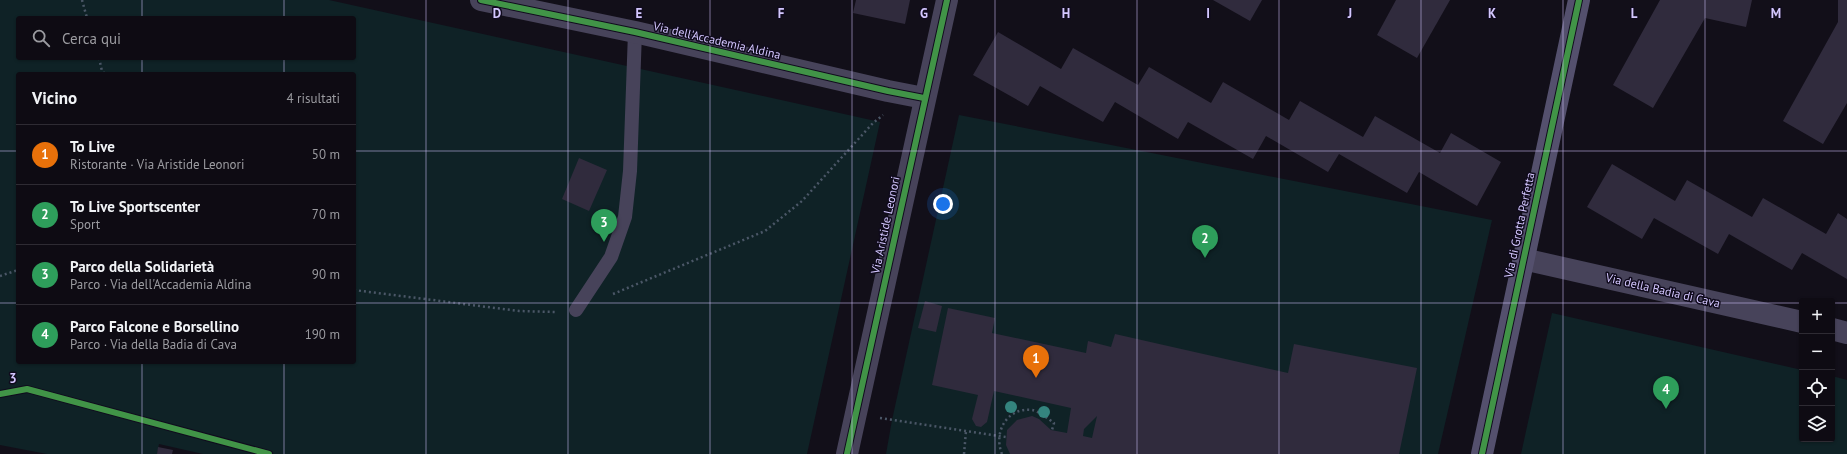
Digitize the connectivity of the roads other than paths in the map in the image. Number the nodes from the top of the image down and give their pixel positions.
1 (481, 0) edge
2 (947, 0) edge
3 (1579, 0) edge
4 (636, 32) junction
5 (924, 98) junction
6 (1523, 259) junction
7 (576, 310) road end
8 (1799, 321) edge
9 (1835, 330) edge
10 (1847, 333) edge
11 (847, 454) edge
12 (1482, 454) edge

1 - 4 street, Via dell'Accademia Aldina
2 - 5 street, Via Aristide Leonori
3 - 6 street, Via di Grotta Perfetta
4 - 5 street, Via dell'Accademia Aldina
4 - 7 lane
5 - 11 street, Via Aristide Leonori
6 - 8 street, Via della Badia di Cava
6 - 12 street, Via di Grotta Perfetta
9 - 10 street

